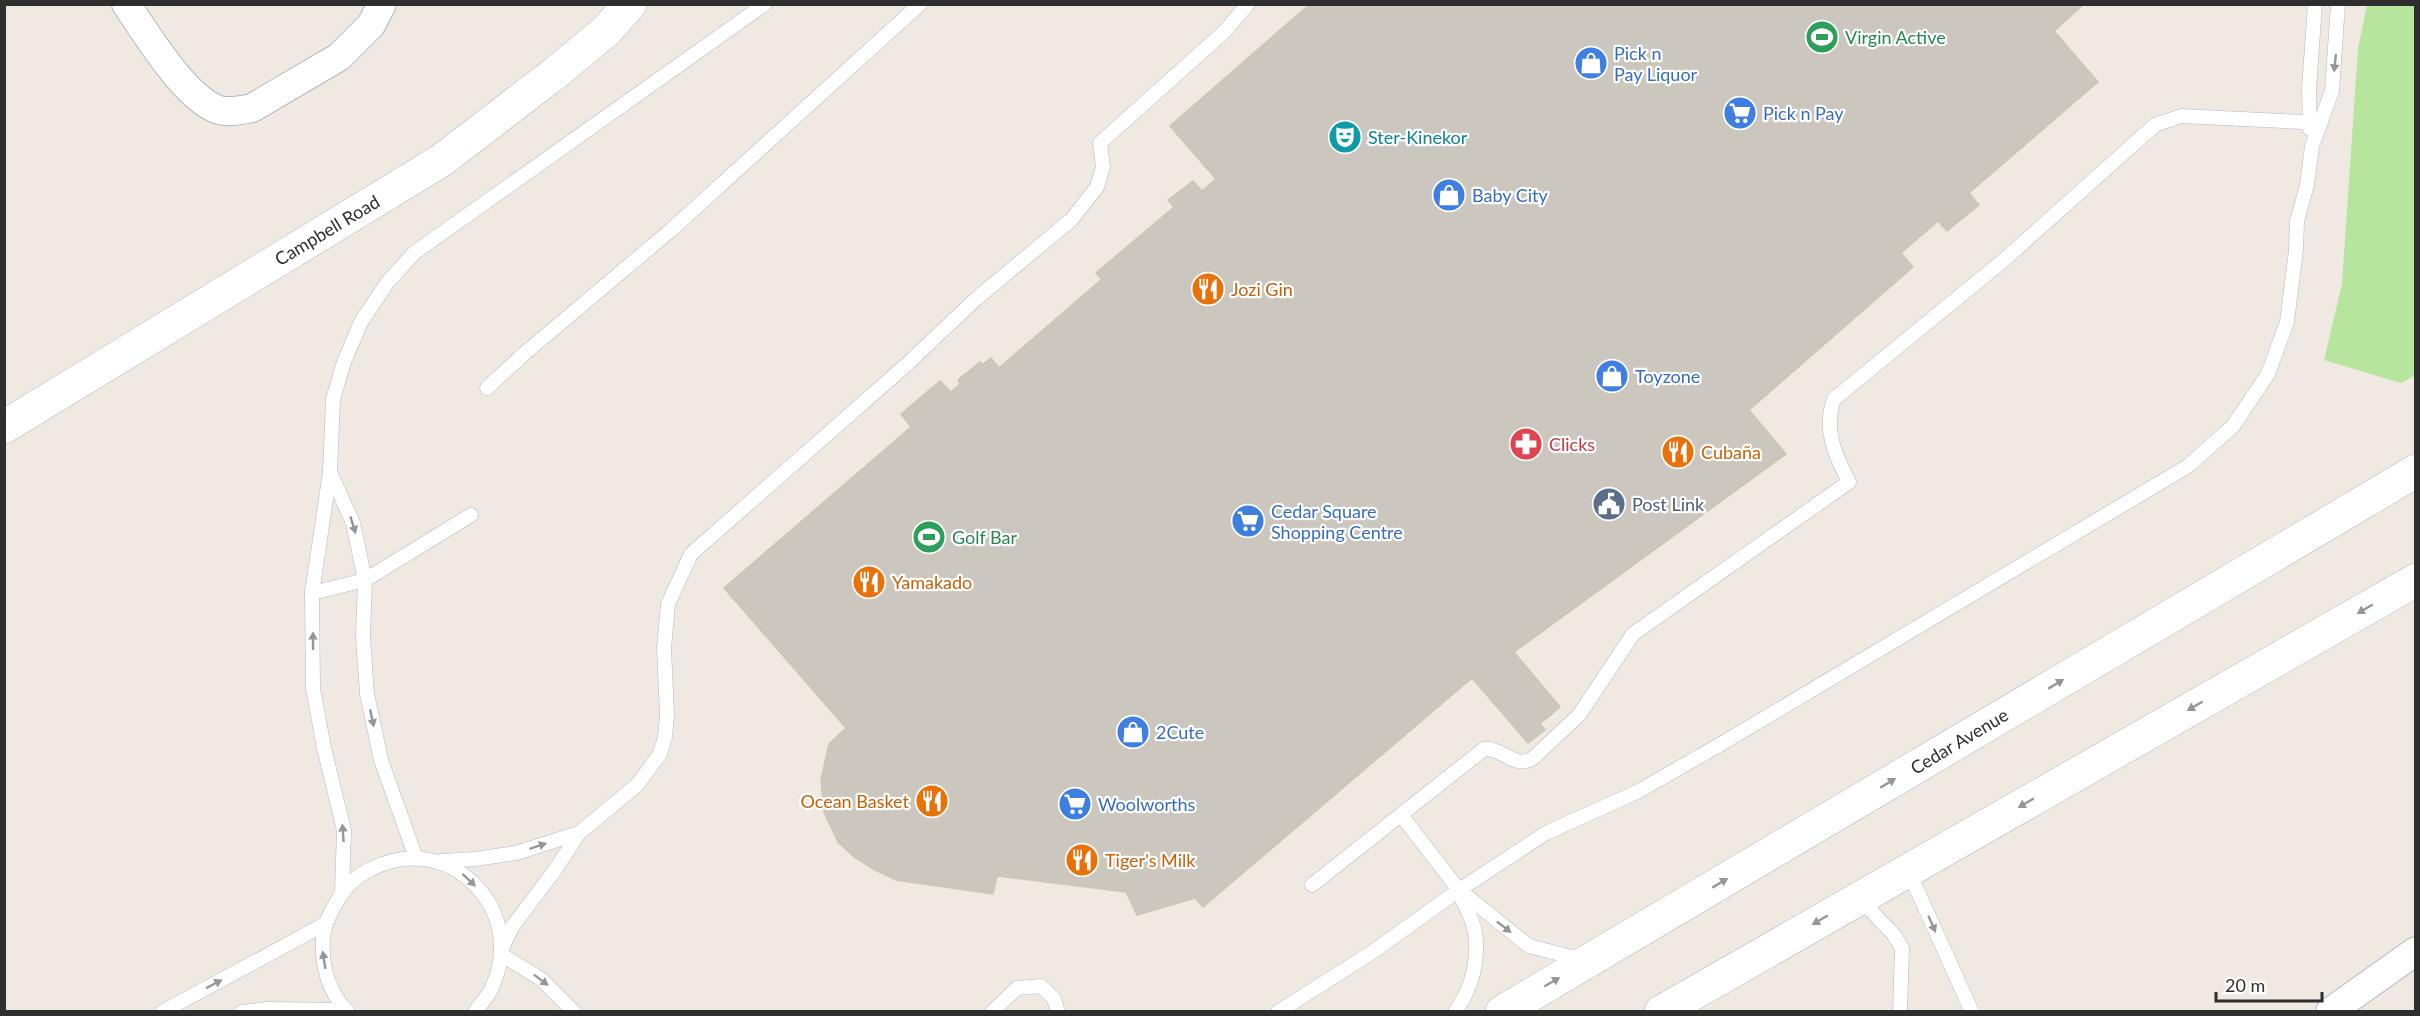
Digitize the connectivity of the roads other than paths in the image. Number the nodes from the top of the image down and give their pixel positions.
1 (126, 4) edge
2 (382, 4) edge
3 (630, 4) edge
4 (765, 4) edge
5 (920, 4) edge
6 (1248, 4) edge
7 (2315, 4) edge
8 (2338, 4) edge
9 (2315, 123) junction
10 (487, 388) dead end
11 (4, 428) edge
12 (2415, 471) edge
13 (330, 472) junction
14 (471, 515) dead end
15 (365, 580) junction
16 (2415, 580) edge
17 (312, 593) junction
18 (1401, 815) junction
19 (579, 833) junction
20 (416, 858) junction
21 (439, 861) junction
22 (1908, 870) junction
23 (1312, 885) dead end
24 (1459, 890) junction
25 (342, 891) junction
26 (1859, 898) junction
27 (325, 924) junction
28 (502, 951) junction
29 (2415, 951) edge
30 (1588, 961) junction
31 (263, 1010) edge
32 (162, 1011) edge
33 (242, 1011) edge
34 (347, 1011) edge
35 (475, 1011) edge
36 (574, 1011) edge
37 (992, 1011) edge
38 (1058, 1011) edge
39 (1278, 1011) edge
40 (1455, 1011) edge
41 (1502, 1011) edge
42 (1661, 1011) edge
43 (1900, 1011) edge
44 (1972, 1011) edge
45 (2330, 1011) edge

1 - 2 street
3 - 11 main road, Campbell Road
4 - 13 lane
5 - 10 lane
6 - 19 lane
7 - 9 lane
8 -> 9 lane
9 - 18 lane
9 - 24 lane
30 -> 12 main road, Cedar Avenue
13 -> 15 lane
13 - 17 lane
14 - 15 lane
15 - 17 lane
15 -> 20 lane
16 -> 22 main road
25 -> 17 lane
18 - 23 lane
18 - 24 lane
21 -> 19 lane
19 - 28 lane
20 - 21 lane
20 - 25 lane
21 -> 28 lane
22 - 26 main road
22 -> 44 lane
24 -> 30 lane
24 - 39 lane
24 - 40 lane
25 - 27 lane
26 -> 42 main road
26 - 43 lane
32 -> 27 lane
34 -> 27 lane
28 - 35 lane
28 -> 36 lane
29 - 45 street
41 -> 30 main road, Cedar Avenue
31 - 33 lane
31 - 34 lane
37 - 38 lane

